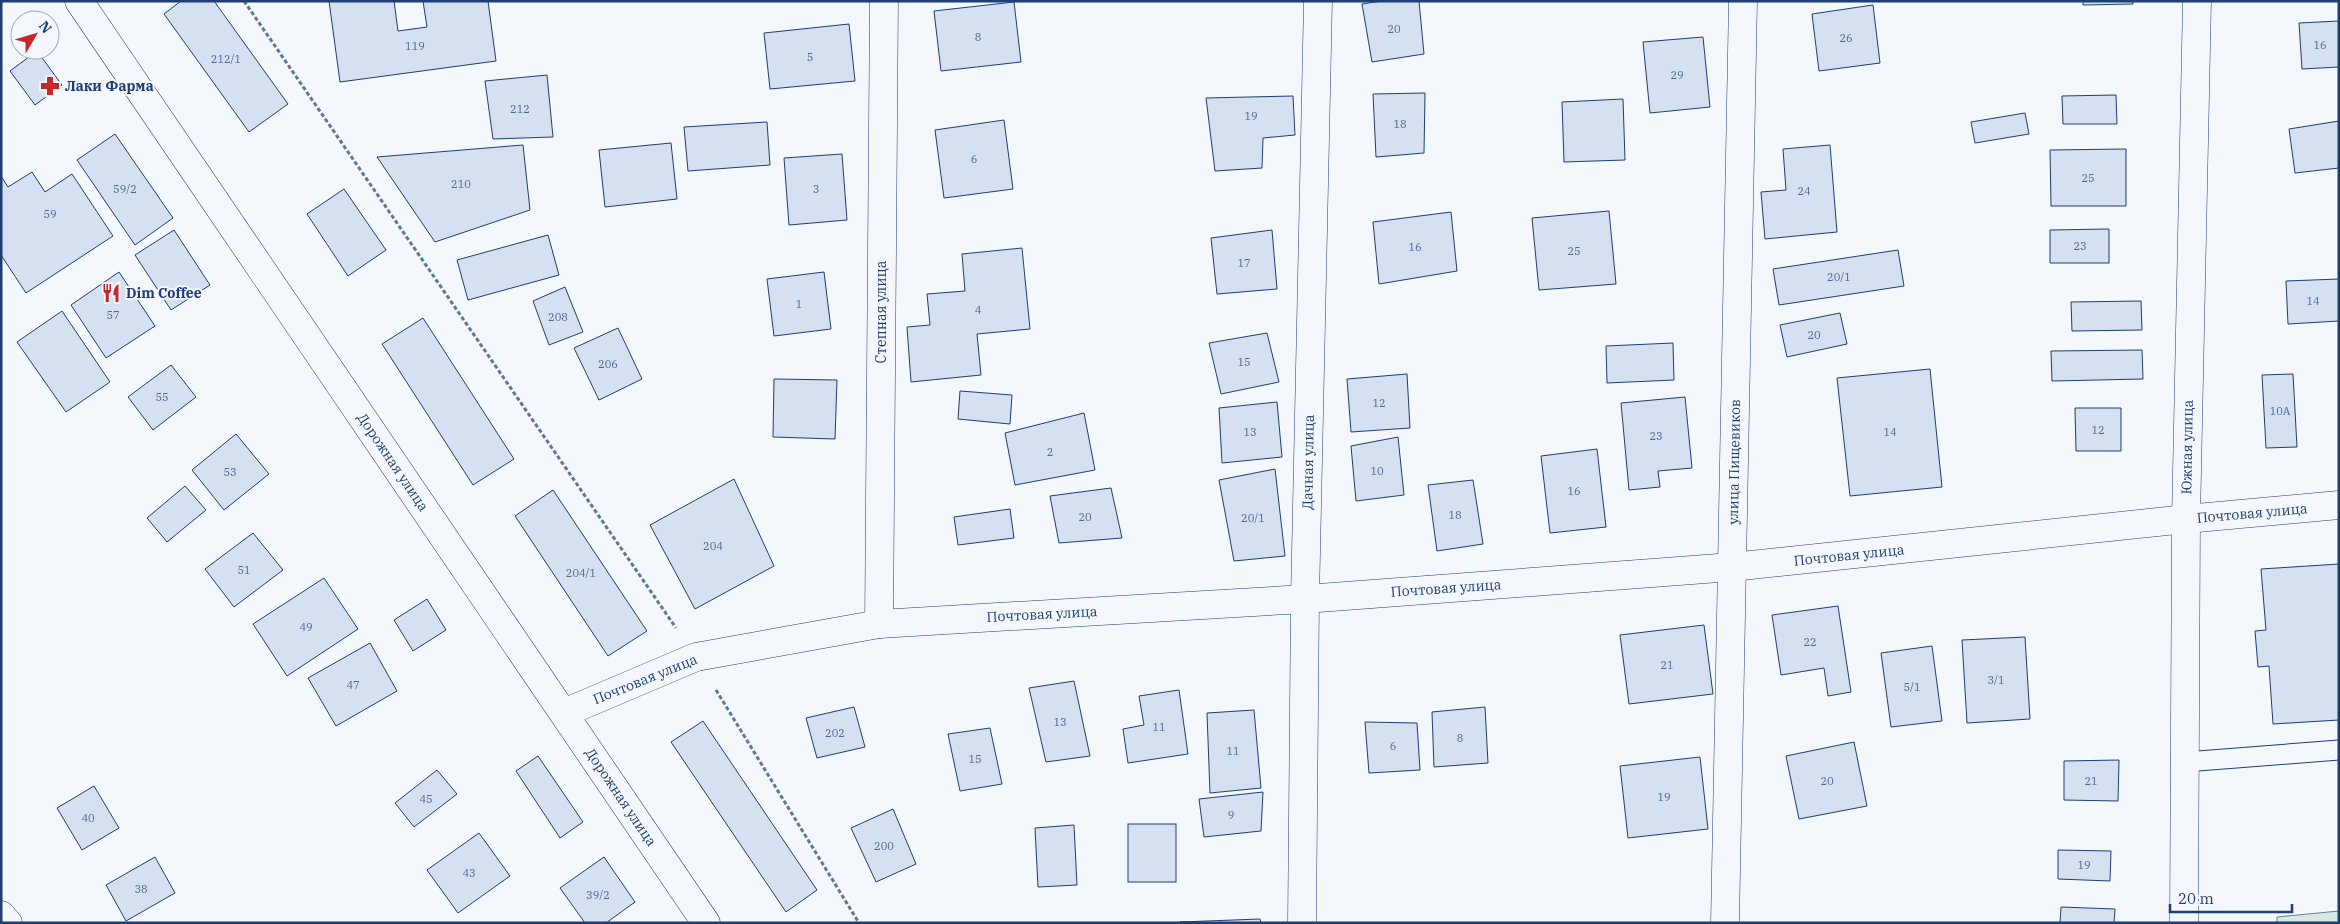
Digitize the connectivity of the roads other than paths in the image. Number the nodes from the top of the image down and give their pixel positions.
1 (79, 1) edge
2 (884, 1) edge
3 (1318, 1) edge
4 (1743, 1) edge
5 (2197, 1) edge
6 (2339, 506) edge
7 (2186, 519) junction
8 (1732, 568) junction
9 (1305, 598) junction
10 (878, 624) junction
11 (564, 712) junction
12 (2339, 750) edge
13 (2185, 762) junction
14 (1, 915) edge
15 (8, 923) edge
16 (706, 923) edge
17 (1302, 923) edge
18 (1725, 923) edge
19 (2184, 923) edge

1 - 11 street, Дорожная улица
2 - 10 street, Степная улица
3 - 9 street, Дачная улица
4 - 8 street, улица Пищевиков
5 - 7 street, Южная улица
6 - 7 street, Почтовая улица
7 - 8 street, Почтовая улица
7 - 13 street, Южная улица
8 - 9 street, Почтовая улица
8 - 18 street, улица Пищевиков
9 - 10 street, Почтовая улица
9 - 17 street, Дачная улица
10 - 11 street, Почтовая улица
11 - 16 street, Дорожная улица
12 - 13 lane
13 - 19 street, Южная улица
14 - 15 street

